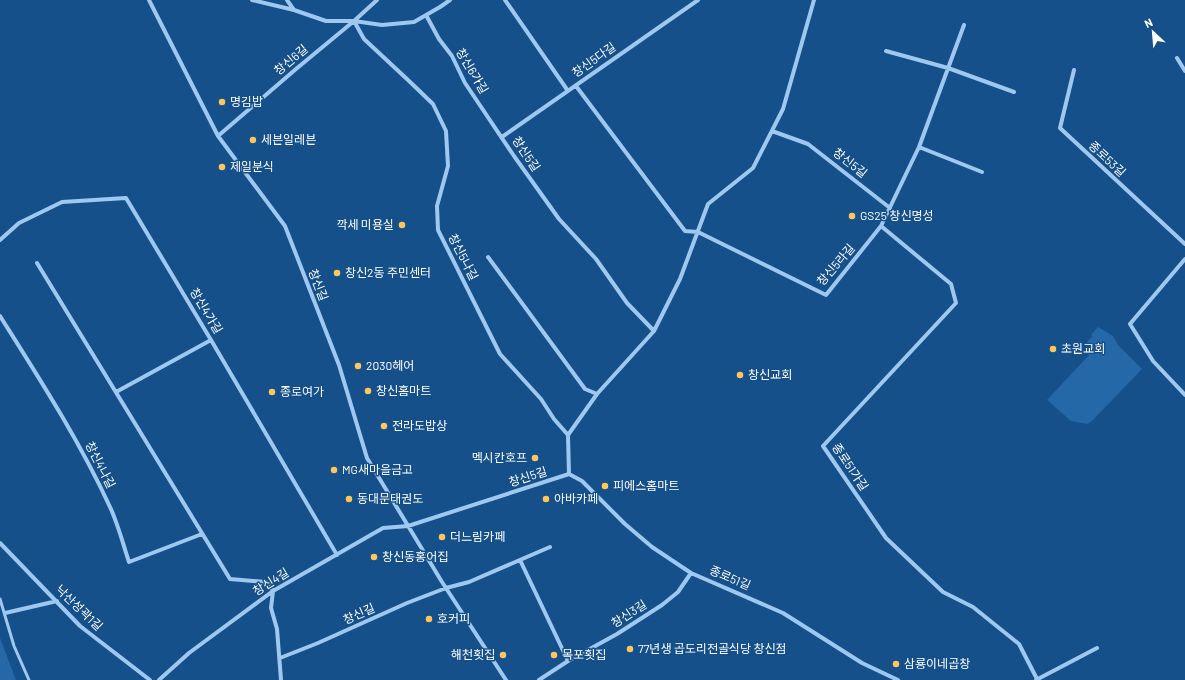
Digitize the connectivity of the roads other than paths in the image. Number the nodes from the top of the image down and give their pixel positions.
1 (149, 0) edge
2 (252, 0) edge
3 (287, 0) edge
4 (450, 0) edge
5 (505, 0) edge
6 (698, 0) edge
7 (814, 0) edge
8 (375, 1) edge
9 (294, 10) junction
10 (426, 15) junction
11 (354, 21) junction
12 (964, 25) dead end
13 (886, 51) dead end
14 (1177, 58) dead end
15 (948, 68) junction
16 (1074, 70) dead end
17 (1185, 71) edge
18 (576, 86) junction
19 (568, 91) junction
20 (1014, 92) dead end
21 (772, 131) junction
22 (218, 136) junction
23 (502, 137) junction
24 (919, 147) junction
25 (982, 172) dead end
26 (890, 208) junction
27 (881, 226) junction
28 (698, 232) junction
29 (0, 240) edge
30 (1185, 244) edge
31 (488, 257) dead end
32 (1185, 259) edge
33 (37, 263) dead end
34 (0, 316) edge
35 (654, 331) junction
36 (211, 340) junction
37 (116, 392) junction
38 (597, 394) junction
39 (1185, 395) edge
40 (568, 435) junction
41 (569, 474) junction
42 (408, 526) junction
43 (202, 534) junction
44 (0, 544) edge
45 (550, 547) dead end
46 (337, 555) junction
47 (520, 560) junction
48 (691, 573) junction
49 (446, 588) junction
50 (272, 591) junction
51 (0, 599) edge
52 (57, 601) junction
53 (5, 613) junction
54 (1097, 648) dead end
55 (280, 658) junction
56 (568, 661) junction
57 (29, 680) edge
58 (150, 680) edge
59 (159, 680) edge
60 (281, 680) edge
61 (506, 680) edge
62 (539, 680) edge
63 (898, 680) edge
64 (1037, 680) edge

1 - 22 street, 창신길
2 - 9 street
3 - 9 street
4 - 10 street
5 - 19 street
6 - 18 street, 창신5다길
7 - 21 street
8 - 11 street, 창신6길
9 - 11 street
10 - 11 street
10 - 23 street, 창신6가길
11 - 22 street, 창신6길
11 - 40 street, 창신5나길
12 - 15 street, 창신5라길
13 - 15 street
14 - 17 street
15 - 20 street
15 - 24 street, 창신5라길
16 - 30 street, 종로53길
18 - 19 street, 창신5다길
18 - 28 street
19 - 23 street, 창신5다길
21 - 26 street, 창신5길
21 - 28 street
22 - 42 street, 창신길
23 - 35 street, 창신5길
24 - 25 street
24 - 26 street, 창신5라길
26 - 27 street, 창신5라길
27 - 28 street, 창신5라길
27 - 64 street, 종로51가길
28 - 35 street
29 - 36 street, 창신4가길
31 - 38 street
32 - 39 street
33 - 37 street
34 - 43 street, 창신4나길
35 - 38 street
36 - 37 street
36 - 46 street, 창신4가길
37 - 43 street
38 - 40 street
40 - 41 street
41 - 42 street, 창신5길
41 - 48 street, 종로51길
42 - 46 street, 창신4길
42 - 49 street, 창신길
43 - 50 street
44 - 52 street, 낙산성곽1길
45 - 47 street, 창신길
46 - 50 street, 창신4길
47 - 49 street, 창신길
47 - 56 street
48 - 56 street, 창신3길
48 - 63 street, 종로51길
49 - 55 street, 창신길
49 - 61 street, 창신길
50 - 55 street
50 - 59 street, 창신4길
51 - 53 lane
52 - 53 street
52 - 58 street, 낙산성곽1길
53 - 57 lane
54 - 64 street, 종로51가길
55 - 60 street
56 - 62 street, 창신3길

